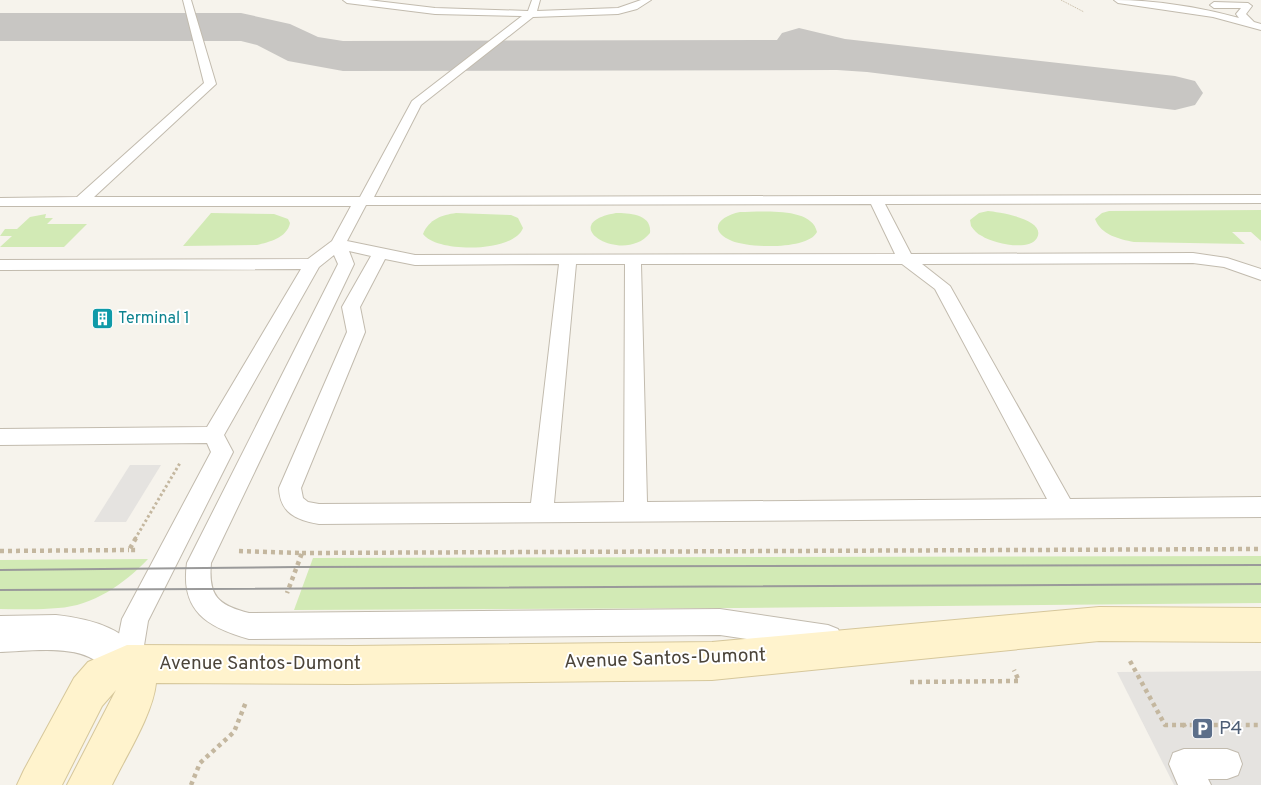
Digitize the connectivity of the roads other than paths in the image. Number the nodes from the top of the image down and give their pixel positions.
1 (187, 0) edge
2 (347, 0) edge
3 (424, 0) edge
4 (536, 0) edge
5 (648, 0) edge
6 (1118, 0) edge
7 (1248, 6) junction
8 (1259, 6) dead end
9 (1170, 7) junction
10 (435, 11) junction
11 (531, 14) junction
12 (1250, 22) junction
13 (1261, 27) edge
14 (1261, 199) edge
15 (876, 200) junction
16 (363, 201) junction
17 (0, 202) edge
18 (81, 202) junction
19 (338, 244) junction
20 (380, 253) junction
21 (633, 259) junction
22 (906, 259) junction
23 (568, 260) junction
24 (312, 264) junction
25 (0, 265) edge
26 (1261, 275) edge
27 (204, 436) junction
28 (0, 437) edge
29 (1261, 507) edge
30 (1064, 509) junction
31 (636, 512) junction
32 (541, 513) junction
33 (1261, 624) edge
34 (0, 634) edge
35 (880, 645) junction
36 (128, 664) junction
37 (1227, 764) dead end
38 (38, 785) edge
39 (89, 785) edge
40 (1195, 785) edge

1 - 18 lane
2 - 10 lane
3 - 10 lane
4 - 11 lane
5 - 11 lane
6 - 9 lane
7 - 8 lane
7 - 9 lane
7 - 12 lane
9 - 12 lane
10 - 11 lane
11 - 16 lane
12 - 13 lane
14 - 15 lane
15 - 16 lane
15 - 22 lane
16 - 18 lane
16 - 19 lane
17 - 18 lane
19 - 20 lane
19 - 24 lane
19 - 35 lane
20 - 23 lane
20 - 32 lane
21 - 22 lane
21 - 23 lane
21 - 31 lane
22 - 26 lane
22 - 30 lane
23 - 32 lane
24 - 25 lane
24 - 27 lane
27 - 28 lane
27 - 36 lane
29 - 30 lane
30 - 31 lane
31 - 32 lane
33 - 35 main road, Avenue Santos-Dumont
34 - 36 street
35 - 36 main road, Avenue Santos-Dumont
36 - 38 main road
36 - 39 main road
37 - 40 lane

